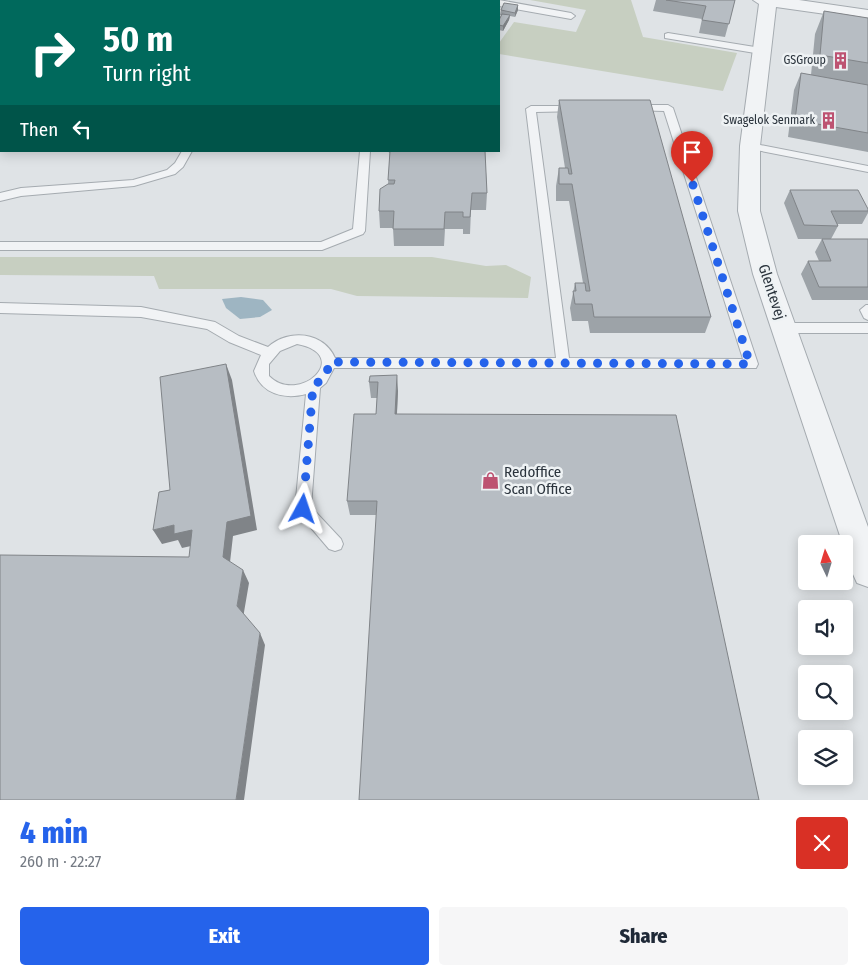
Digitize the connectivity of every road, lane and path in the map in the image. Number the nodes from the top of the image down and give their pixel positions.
1 (773, 1) edge
2 (500, 3) edge
3 (571, 16) dead end
4 (864, 18) edge
5 (668, 36) dead end
6 (761, 51) junction
7 (590, 108) edge
8 (619, 108) edge
9 (750, 146) junction
10 (186, 152) edge
11 (365, 152) edge
12 (868, 170) edge
13 (0, 197) edge
14 (0, 246) edge
15 (0, 308) edge
16 (868, 310) edge
17 (868, 315) edge
18 (784, 328) junction
19 (868, 328) edge
20 (268, 352) junction
21 (330, 362) junction
22 (563, 364) junction
23 (313, 386) junction
24 (335, 544) dead end
25 (868, 572) edge

1 - 4 street
1 - 6 street, Glentevej
2 - 3 lane
5 - 6 lane
6 - 9 street, Glentevej
7 - 22 lane
8 - 22 lane
9 - 12 lane
9 - 18 street, Glentevej
10 - 13 lane
11 - 14 lane
15 - 20 lane
16 - 17 lane
18 - 19 lane
18 - 25 street, Glentevej
20 - 21 lane
20 - 23 lane
21 - 22 lane
21 - 23 lane
23 - 24 lane

